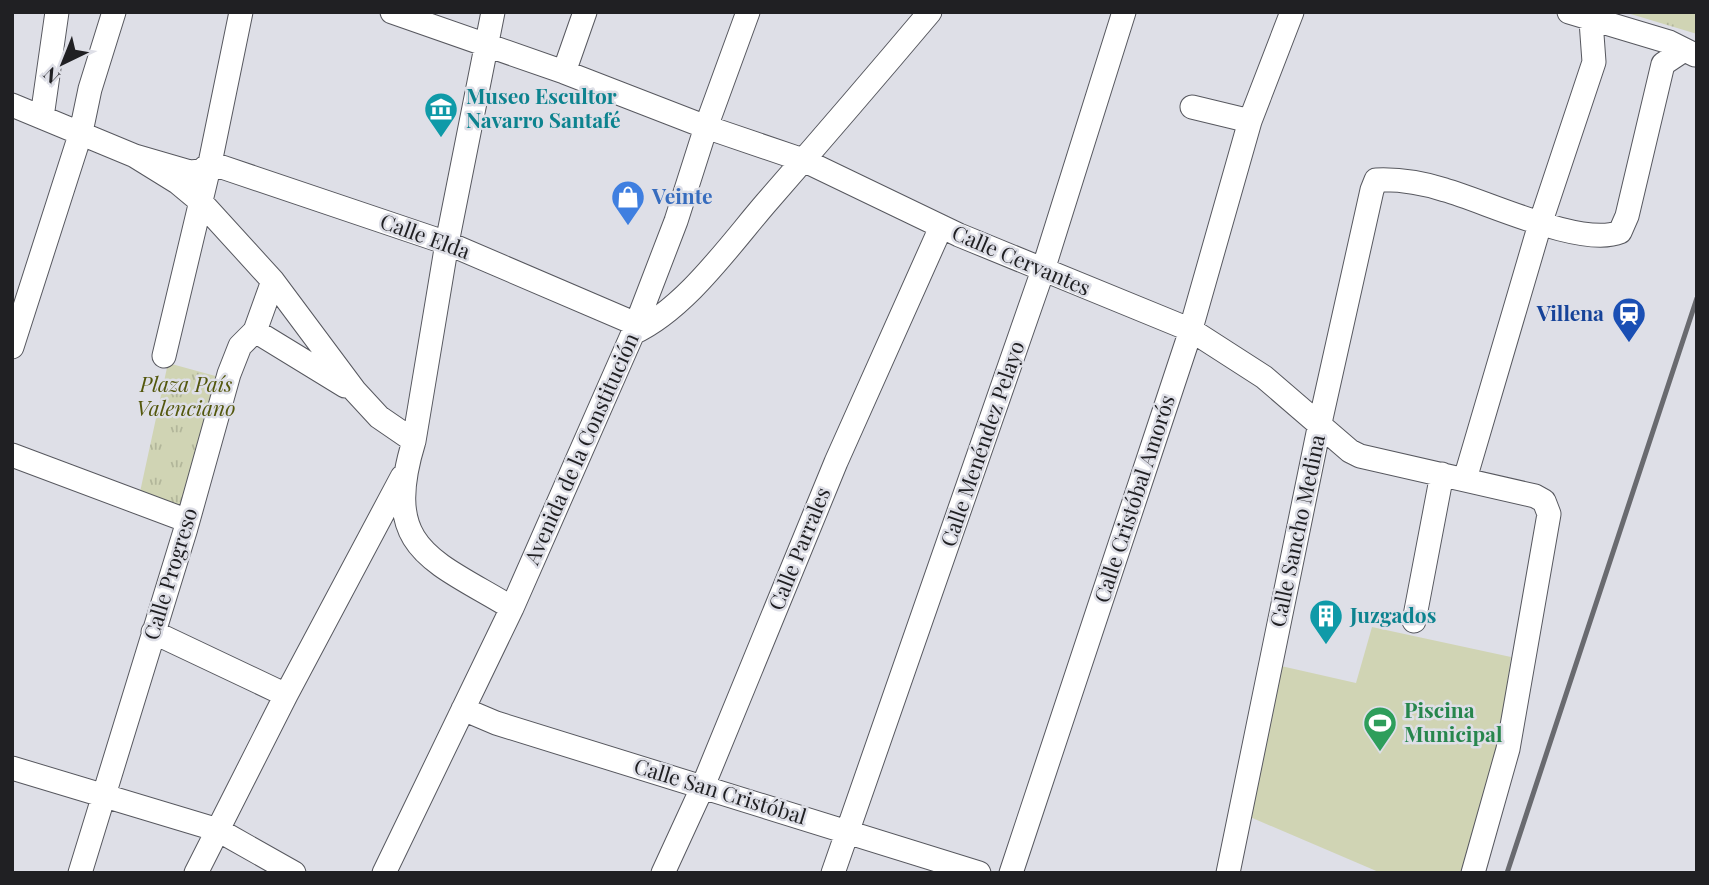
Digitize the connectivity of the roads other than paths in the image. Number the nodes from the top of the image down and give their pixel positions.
1 (57, 12) edge
2 (114, 12) edge
3 (241, 12) edge
4 (391, 12) edge
5 (493, 12) edge
6 (585, 12) edge
7 (748, 12) edge
8 (930, 12) edge
9 (1124, 12) edge
10 (1292, 12) edge
11 (1569, 12) edge
12 (1591, 21) junction
13 (486, 47) junction
14 (1691, 53) edge
15 (564, 72) junction
16 (12, 105) edge
17 (1192, 107) dead end
18 (42, 117) junction
19 (1250, 121) junction
20 (706, 127) junction
21 (81, 132) junction
22 (135, 156) junction
23 (803, 160) junction
24 (209, 163) junction
25 (201, 202) junction
26 (1540, 224) junction
27 (941, 227) junction
28 (447, 243) junction
29 (1043, 270) junction
30 (273, 281) junction
31 (635, 328) junction
32 (1191, 330) junction
33 (255, 331) junction
34 (12, 347) edge
35 (164, 356) dead end
36 (355, 391) junction
37 (1320, 423) junction
38 (414, 441) junction
39 (12, 455) edge
40 (405, 471) junction
41 (1442, 474) junction
42 (1465, 479) junction
43 (188, 521) junction
44 (512, 608) junction
45 (1414, 621) dead end
46 (153, 632) junction
47 (286, 695) junction
48 (463, 709) junction
49 (12, 768) edge
50 (703, 786) junction
51 (104, 796) junction
52 (218, 830) junction
53 (848, 831) junction
54 (80, 873) edge
55 (196, 873) edge
56 (295, 873) edge
57 (384, 873) edge
58 (663, 873) edge
59 (833, 873) edge
60 (979, 873) edge
61 (1011, 873) edge
62 (1228, 873) edge
63 (1473, 873) edge

1 - 18 street
2 - 21 street
3 - 24 street
4 - 13 street, Calle Cervantes
5 - 13 street
6 - 15 street
7 - 20 street, Avenida de la Constitución
8 - 23 street
9 - 29 street, Calle Menéndez Pelayo
10 - 19 street, Calle Cristóbal Amorós
11 - 12 street
12 - 14 street
12 - 26 street
13 - 15 street, Calle Cervantes
13 - 28 street
14 - 26 street
15 - 20 street, Calle Cervantes
16 - 18 street
17 - 19 street
18 - 21 street
19 - 32 street, Calle Cristóbal Amorós
20 - 23 street, Calle Cervantes
20 - 31 street, Avenida de la Constitución
21 - 22 street
21 - 34 street
22 - 24 street
22 - 25 street
23 - 27 street, Calle Cervantes
23 - 31 street
24 - 25 street
24 - 28 street, Calle Elda
25 - 30 street
25 - 35 street
26 - 37 street, Calle Sancho Medina
26 - 42 street
27 - 29 street, Calle Cervantes
27 - 50 street, Calle Parrales
28 - 31 street, Calle Elda
28 - 38 street
29 - 32 street, Calle Cervantes
29 - 53 street, Calle Menéndez Pelayo
30 - 33 street, Calle Progreso
30 - 36 street
31 - 44 street, Avenida de la Constitución
32 - 37 street, Calle Cervantes
32 - 61 street, Calle Cristóbal Amorós
33 - 36 street
33 - 43 street, Calle Progreso
36 - 38 street
37 - 41 street, Calle Cervantes
37 - 62 street, Calle Sancho Medina
38 - 40 street
39 - 43 street
40 - 44 street
40 - 47 street
41 - 42 street, Calle Cervantes
41 - 45 street
42 - 63 street, Calle Cervantes
43 - 46 street, Calle Progreso
44 - 48 street, Avenida de la Constitución
46 - 47 street
46 - 51 street, Calle Progreso
47 - 52 street
48 - 50 street, Calle San Cristóbal
48 - 57 street, Avenida de la Constitución
49 - 51 street
50 - 53 street, Calle San Cristóbal
50 - 58 street, Calle Parrales
51 - 52 street
51 - 54 street, Calle Progreso
52 - 55 street
52 - 56 street
53 - 59 street, Calle Menéndez Pelayo
53 - 60 street, Calle San Cristóbal

